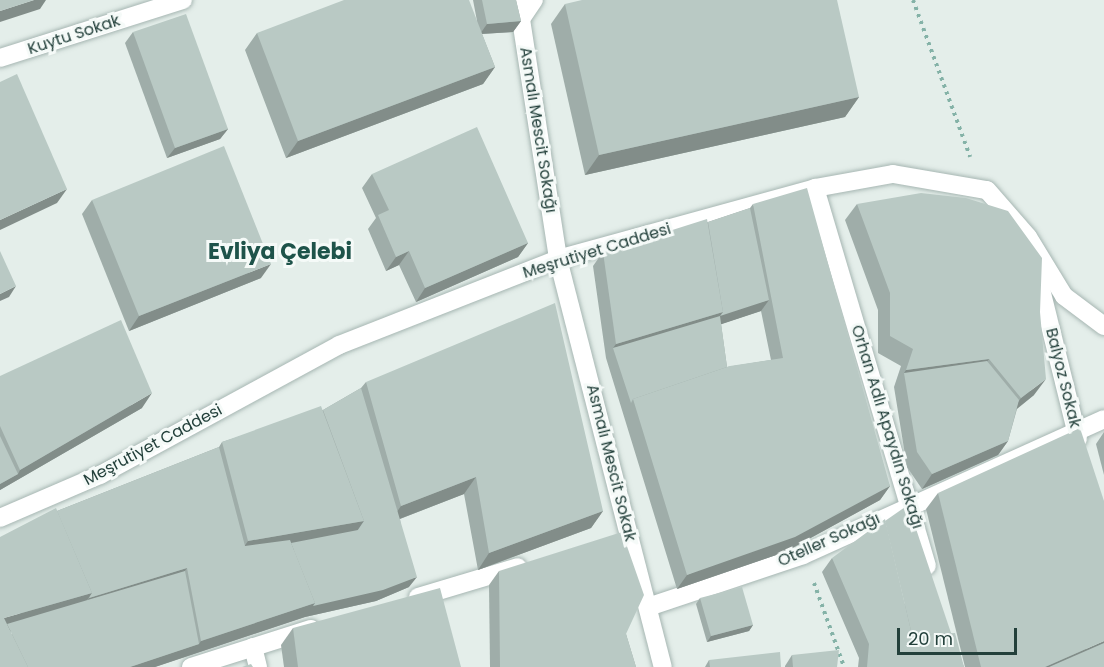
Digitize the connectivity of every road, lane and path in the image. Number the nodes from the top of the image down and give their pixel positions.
1 (183, 0) edge
2 (518, 0) edge
3 (534, 0) edge
4 (913, 0) edge
5 (521, 19) junction
6 (0, 58) edge
7 (815, 188) junction
8 (981, 189) junction
9 (1028, 237) junction
10 (558, 259) junction
11 (1104, 326) edge
12 (1104, 419) edge
13 (1075, 430) junction
14 (1083, 452) edge
15 (910, 504) junction
16 (0, 518) edge
17 (628, 531) junction
18 (607, 538) edge
19 (803, 555) junction
20 (531, 563) edge
21 (932, 580) edge
22 (399, 603) edge
23 (648, 607) junction
24 (331, 623) edge
25 (253, 647) junction
26 (191, 667) edge
27 (258, 667) edge
28 (663, 667) edge
29 (844, 667) edge

1 - 6 street, Kuytu Sokak
2 - 5 street, Asmalı Mescit Sokağı
3 - 5 street
4 - 8 path
5 - 10 street, Asmalı Mescit Sokağı
7 - 8 street, Meşrutiyet Caddesi
7 - 10 street, Meşrutiyet Caddesi
7 - 15 street, Orhan Adlı Apaydın Sokağı
8 - 9 street
9 - 11 street
9 - 13 street, Balyoz Sokak
10 - 16 street, Meşrutiyet Caddesi
10 - 17 street, Asmalı Mescit Sokak
12 - 13 street, Oteller Sokağı
13 - 14 street, Balyoz Sokak
13 - 15 street, Oteller Sokağı
15 - 19 street, Oteller Sokağı
15 - 21 street, Orhan Adlı Apaydın Sokağı
17 - 18 street
17 - 23 street, Asmalı Mescit Sokak
19 - 23 street, Oteller Sokağı
19 - 29 path
20 - 22 street
23 - 28 street, Asmalı Mescit Sokak
24 - 25 street
25 - 26 street
25 - 27 street

